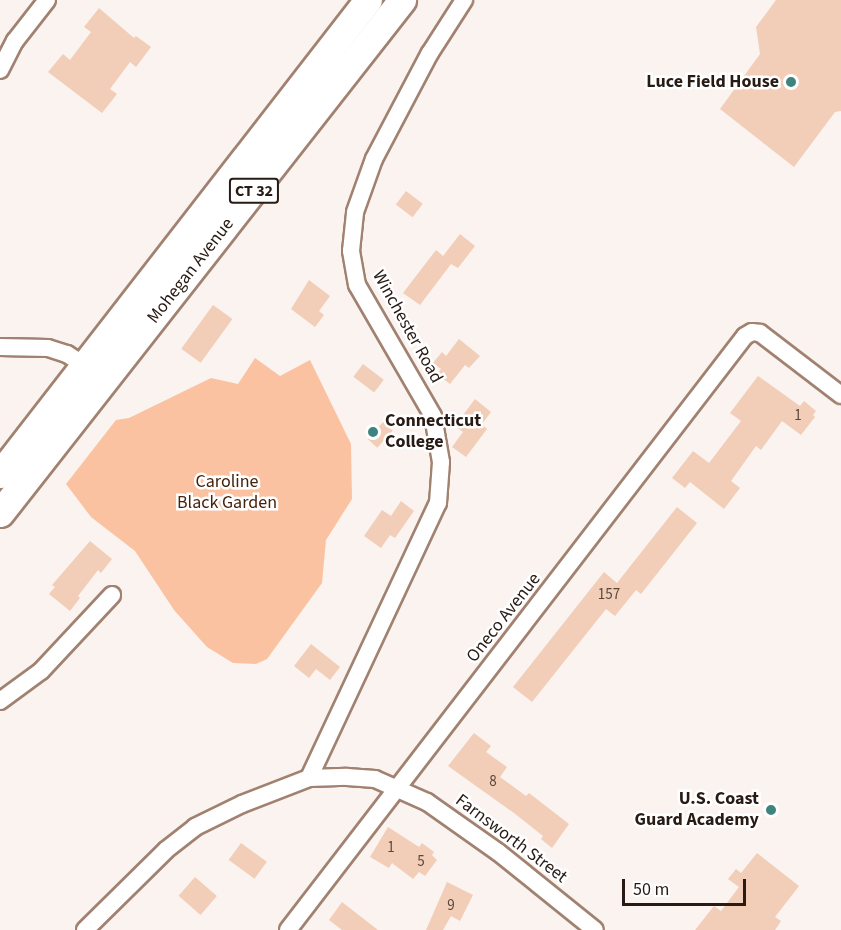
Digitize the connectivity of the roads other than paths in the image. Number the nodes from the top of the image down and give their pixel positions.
1 (47, 0) edge
2 (368, 0) edge
3 (402, 0) edge
4 (464, 0) edge
5 (0, 70) edge
6 (0, 347) edge
7 (94, 373) junction
8 (841, 395) edge
9 (0, 474) edge
10 (0, 513) edge
11 (112, 595) dead end
12 (0, 701) edge
13 (309, 778) junction
14 (398, 788) junction
15 (85, 930) edge
16 (288, 930) edge
17 (595, 930) edge

1 - 5 street
2 - 7 highway, Mohegan Avenue / CT 32
3 - 7 highway, Mohegan Avenue / CT 32
4 - 13 street, Winchester Road
6 - 7 street
7 - 9 highway, Mohegan Avenue / CT 32
7 - 10 highway, Mohegan Avenue / CT 32
8 - 14 street, Oneco Avenue
11 - 12 street
13 - 14 street, Farnsworth Street
13 - 15 street
14 - 16 street, Oneco Avenue
14 - 17 street, Farnsworth Street

